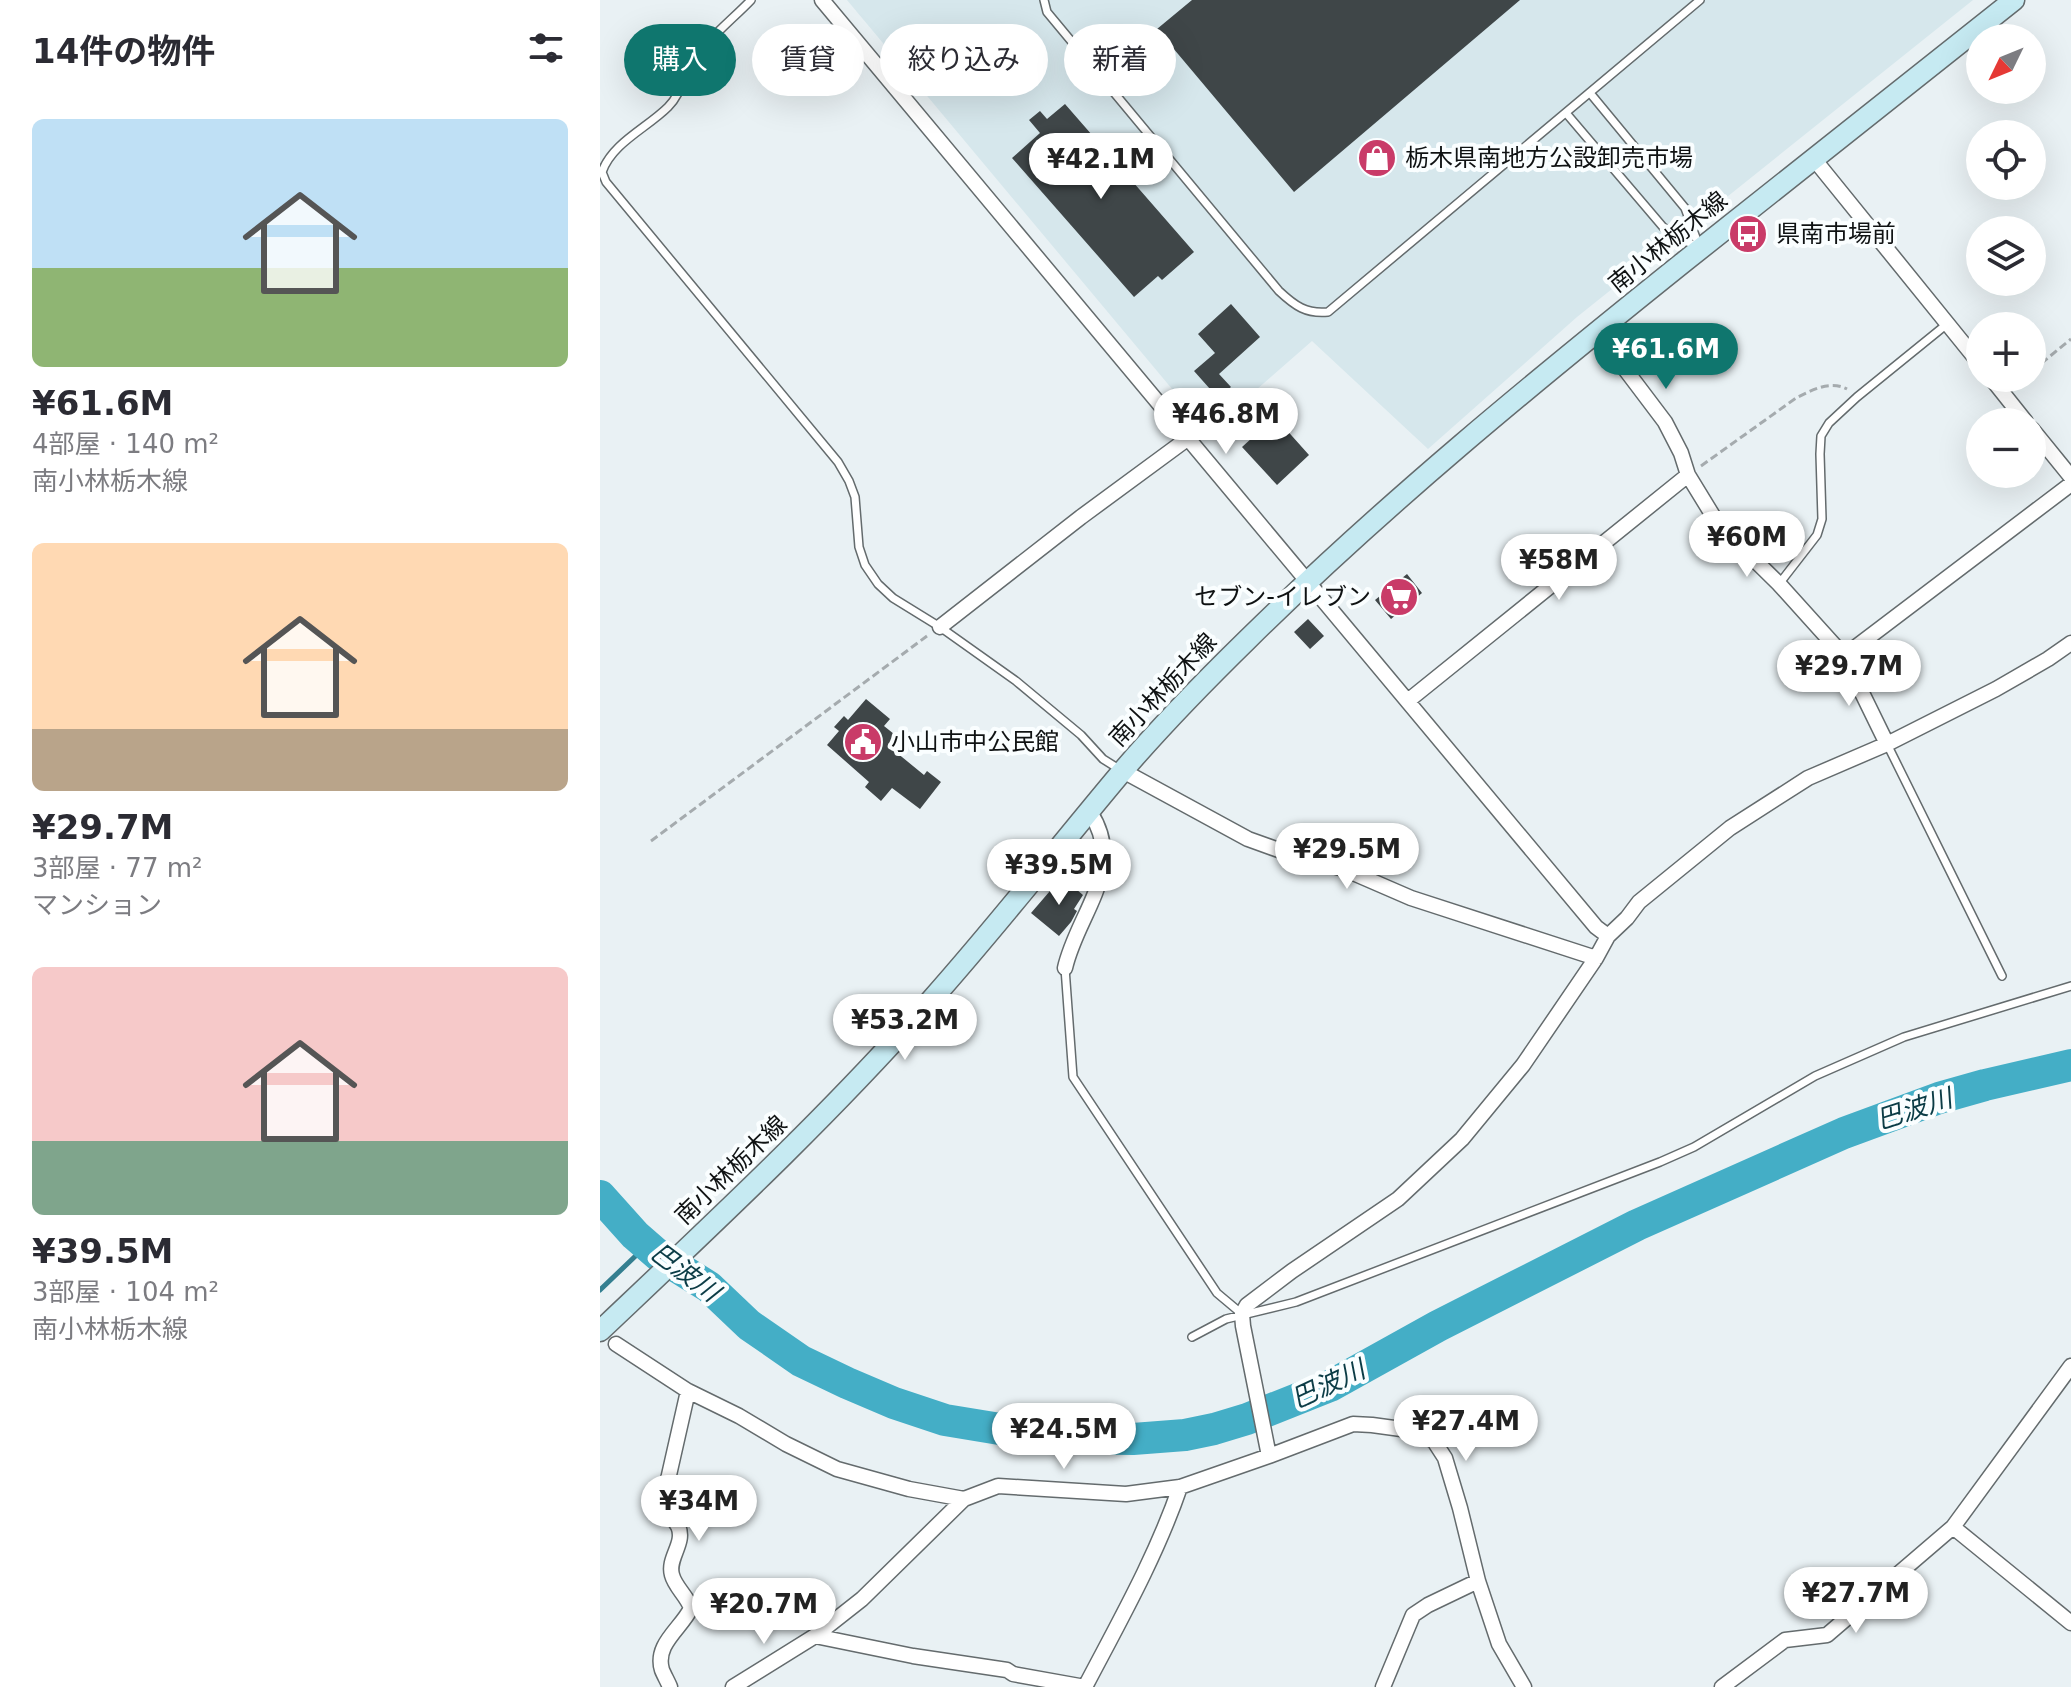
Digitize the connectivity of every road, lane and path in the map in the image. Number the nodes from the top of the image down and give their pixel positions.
1 (751, 0) edge
2 (822, 0) edge
3 (1044, 0) edge
4 (1700, 0) edge
5 (2014, 0) edge
6 (1590, 93) junction
7 (1566, 113) junction
8 (1814, 159) junction
9 (1700, 249) junction
10 (1947, 324) junction
11 (1597, 332) junction
12 (2071, 339) edge
13 (1966, 347) edge
14 (2046, 360) edge
15 (2002, 392) edge
16 (1857, 397) junction
17 (2015, 408) edge
18 (1187, 439) junction
19 (2046, 446) edge
20 (1688, 475) junction
21 (2071, 477) edge
22 (2071, 484) edge
23 (1308, 583) junction
24 (1779, 584) junction
25 (940, 627) junction
26 (2071, 643) edge
27 (1844, 656) junction
28 (1409, 700) junction
29 (1887, 744) junction
30 (1123, 771) junction
31 (1090, 812) junction
32 (651, 841) dead end
33 (1608, 936) junction
34 (1596, 958) junction
35 (1065, 968) joint
36 (2002, 976) dead end
37 (2071, 986) edge
38 (1243, 1320) junction
39 (1192, 1337) dead end
40 (608, 1338) edge
41 (2071, 1366) edge
42 (688, 1391) junction
43 (1268, 1452) junction
44 (1180, 1487) junction
45 (964, 1499) junction
46 (1953, 1527) junction
47 (1478, 1581) junction
48 (2071, 1623) edge
49 (815, 1636) junction
50 (670, 1687) edge
51 (733, 1687) edge
52 (1085, 1687) edge
53 (1383, 1687) edge
54 (1524, 1687) edge
55 (1722, 1687) edge

1 - 25 lane
2 - 18 street
3 - 7 lane
4 - 6 lane
5 - 8 main road, 南小林栃木線
6 - 7 lane
6 - 9 lane
7 - 9 lane
8 - 9 main road, 南小林栃木線
8 - 10 street
9 - 11 main road, 南小林栃木線
10 - 13 street
10 - 16 lane
11 - 20 street
11 - 23 main road, 南小林栃木線
12 - 14 path
15 - 17 street
16 - 20 path
16 - 24 lane
18 - 23 street
18 - 25 street
19 - 21 street
20 - 24 street
20 - 28 street
22 - 27 street
23 - 28 street
23 - 30 main road, 南小林栃木線
24 - 27 street
25 - 30 lane
25 - 32 path
26 - 29 street
27 - 29 street
28 - 33 street
29 - 33 street
29 - 36 lane
30 - 31 main road, 南小林栃木線
30 - 34 street
31 - 35 street
31 - 40 main road, 南小林栃木線
33 - 34 street
34 - 38 street
35 - 38 lane
37 - 38 lane
38 - 39 lane
38 - 43 street
40 - 42 street
41 - 46 street
42 - 45 street
42 - 50 street
43 - 44 street
43 - 47 street
44 - 45 street
44 - 52 street
45 - 49 street
46 - 48 street
46 - 55 street
47 - 53 street
47 - 54 street
49 - 51 street
49 - 52 street

